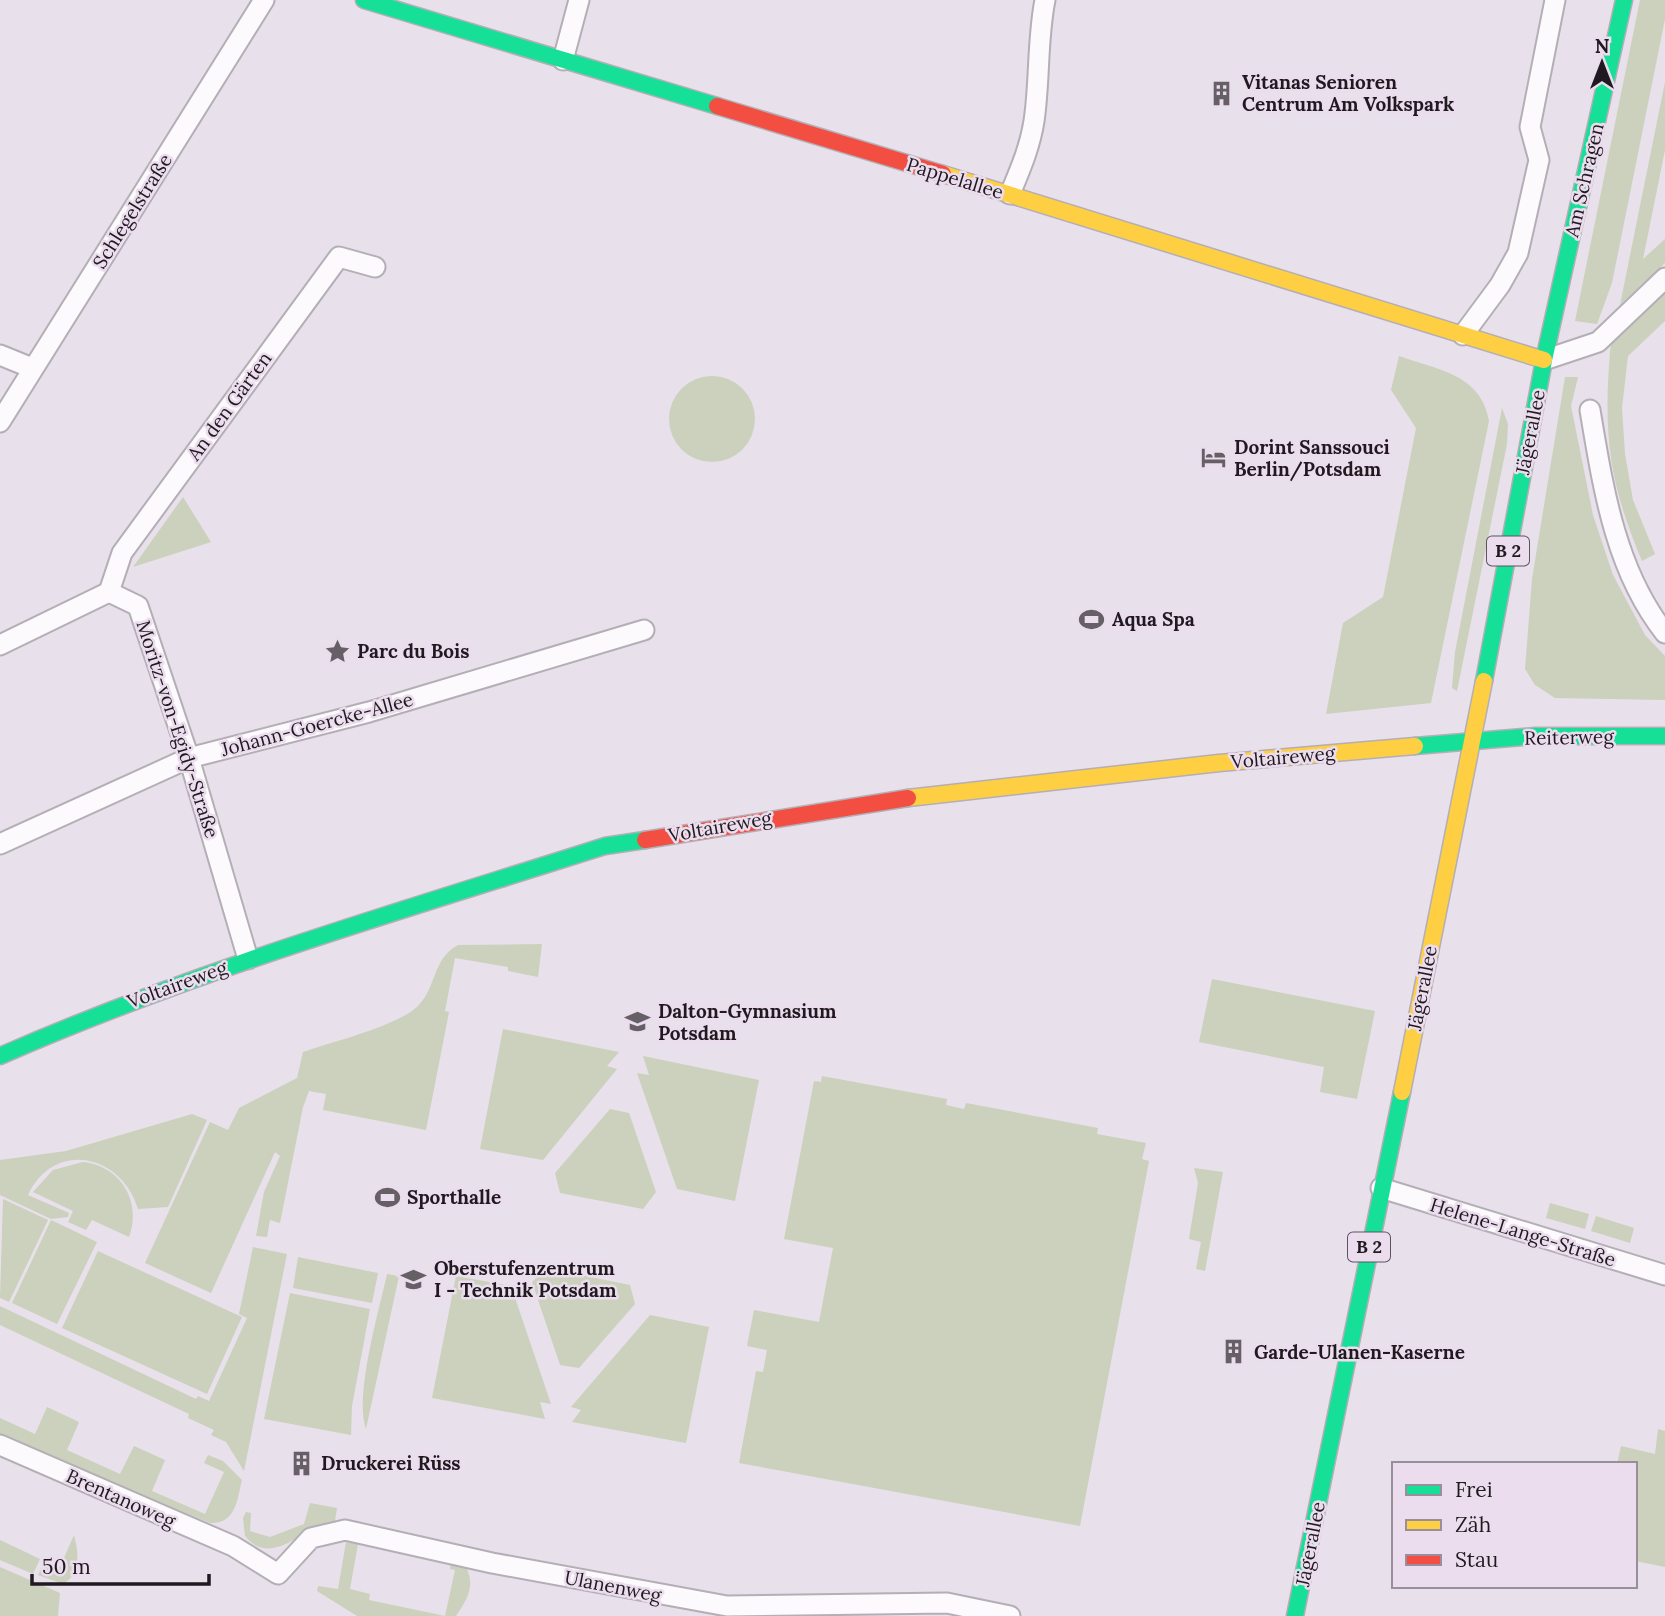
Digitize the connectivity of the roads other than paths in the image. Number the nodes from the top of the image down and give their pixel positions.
1 (264, 0) edge
2 (364, 0) edge
3 (579, 0) edge
4 (1045, 0) edge
5 (1555, 0) edge
6 (1624, 0) edge
7 (563, 60) junction
8 (1010, 194) junction
9 (375, 267) dead end
10 (1665, 278) edge
11 (1463, 335) junction
12 (0, 355) edge
13 (1544, 360) junction
14 (32, 368) junction
15 (1590, 410) dead end
16 (0, 422) edge
17 (109, 592) junction
18 (644, 630) dead end
19 (1665, 633) edge
20 (0, 645) edge
21 (1665, 736) edge
22 (1473, 741) junction
23 (190, 758) junction
24 (0, 844) edge
25 (248, 958) junction
26 (0, 1056) edge
27 (1381, 1188) junction
28 (1665, 1275) edge
29 (0, 1445) edge
30 (278, 1574) joint
31 (1010, 1616) edge
32 (1295, 1616) edge

1 - 14 street, Schlegelstraße
2 - 7 street, Pappelallee
3 - 7 street
4 - 8 street
5 - 11 street
6 - 13 street, Am Schragen / B 2
7 - 8 street, Pappelallee
8 - 11 street, Pappelallee
9 - 17 street, An den Gärten
10 - 13 street
11 - 13 street, Pappelallee
12 - 14 street
13 - 22 street, Jägerallee / B 2
14 - 16 street, Schlegelstraße
15 - 19 street
17 - 20 street
17 - 23 street, Moritz-von-Egidy-Straße
18 - 23 street, Johann-Goercke-Allee
21 - 22 street, Reiterweg
22 - 25 street, Voltaireweg
22 - 27 street, Jägerallee / B 2
23 - 24 street, Johann-Goercke-Allee
23 - 25 street, Moritz-von-Egidy-Straße
25 - 26 street, Voltaireweg
27 - 28 street, Helene-Lange-Straße
27 - 32 street, Jägerallee / B 2
29 - 30 street, Brentanoweg
30 - 31 street, Ulanenweg

